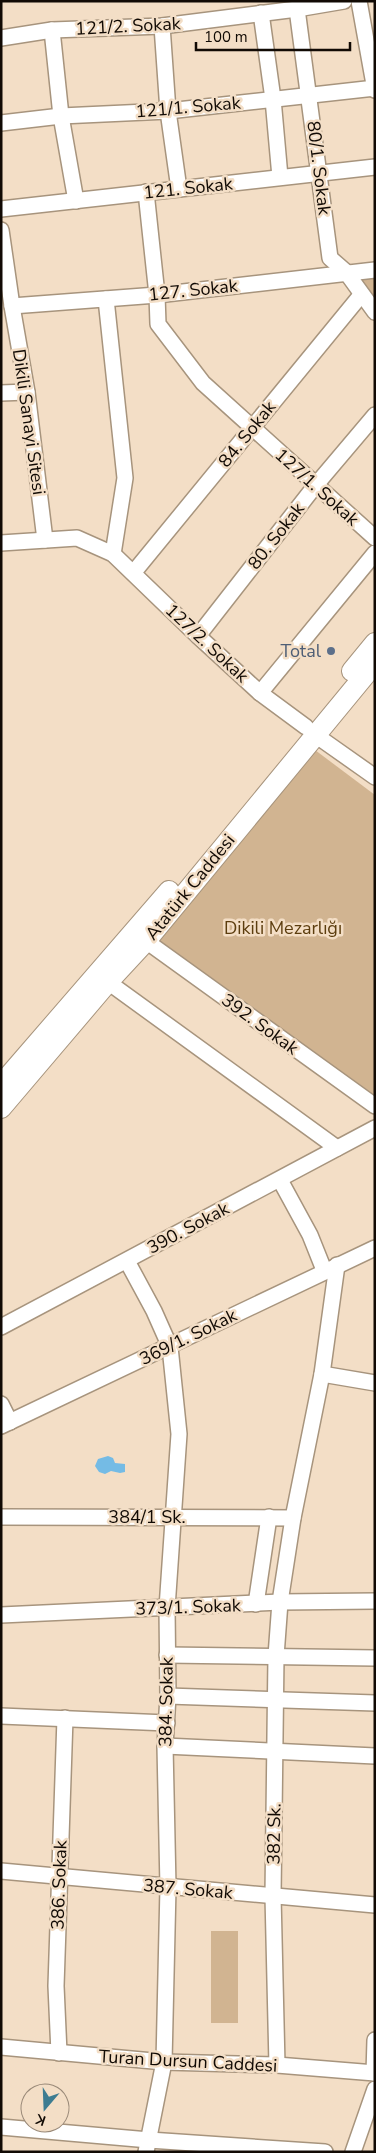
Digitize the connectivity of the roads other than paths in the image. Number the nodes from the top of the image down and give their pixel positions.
1 (344, 1) edge
2 (359, 1) edge
3 (297, 9) junction
4 (261, 13) junction
5 (162, 26) junction
6 (52, 30) junction
7 (1, 38) edge
8 (375, 89) edge
9 (310, 94) junction
10 (273, 99) junction
11 (168, 111) junction
12 (61, 116) junction
13 (1, 123) edge
14 (375, 167) edge
15 (319, 174) junction
16 (280, 178) junction
17 (179, 189) junction
18 (146, 192) junction
19 (76, 201) junction
20 (1, 209) edge
21 (1, 230) edge
22 (375, 270) edge
23 (346, 272) junction
24 (157, 295) junction
25 (361, 295) junction
26 (106, 299) junction
27 (12, 306) junction
28 (375, 312) edge
29 (28, 392) junction
30 (1, 393) edge
31 (375, 415) edge
32 (252, 428) junction
33 (315, 486) junction
34 (375, 538) edge
35 (45, 540) junction
36 (1, 544) edge
37 (375, 553) edge
38 (113, 554) junction
39 (134, 572) junction
40 (198, 636) junction
41 (375, 643) edge
42 (375, 663) edge
43 (260, 693) junction
44 (310, 731) junction
45 (375, 777) edge
46 (146, 941) junction
47 (108, 982) junction
48 (2, 1082) edge
49 (375, 1106) edge
50 (1, 1108) edge
51 (375, 1128) edge
52 (337, 1148) junction
53 (280, 1180) junction
54 (375, 1248) edge
55 (127, 1261) junction
56 (331, 1267) junction
57 (1, 1327) edge
58 (170, 1347) junction
59 (322, 1374) junction
60 (375, 1383) edge
61 (1, 1404) edge
62 (6, 1424) edge
63 (173, 1516) junction
64 (1, 1517) edge
65 (269, 1518) junction
66 (293, 1518) junction
67 (375, 1601) edge
68 (280, 1602) junction
69 (256, 1604) junction
70 (167, 1608) junction
71 (1, 1615) edge
72 (167, 1655) junction
73 (276, 1656) junction
74 (375, 1658) edge
75 (168, 1696) junction
76 (277, 1699) junction
77 (375, 1703) edge
78 (1, 1716) edge
79 (65, 1718) junction
80 (167, 1723) junction
81 (166, 1746) junction
82 (276, 1752) junction
83 (375, 1756) edge
84 (1, 1871) edge
85 (60, 1876) junction
86 (168, 1887) junction
87 (273, 1896) junction
88 (375, 1905) edge
89 (375, 2040) edge
90 (1, 2047) edge
91 (59, 2053) junction
92 (164, 2062) junction
93 (278, 2065) junction
94 (375, 2073) edge
95 (375, 2089) edge
96 (1, 2127) edge
97 (147, 2146) edge
98 (325, 2152) edge
99 (353, 2152) edge

1 - 3 street, 121/2. Sokak
2 - 8 street
3 - 4 street, 121/2. Sokak
3 - 9 street, 80/1. Sokak
4 - 5 street, 121/2. Sokak
4 - 10 street
5 - 6 street, 121/2. Sokak
5 - 11 street
6 - 7 street, 121/2. Sokak
6 - 12 street
8 - 9 street, 121/1. Sokak
9 - 10 street, 121/1. Sokak
9 - 15 street, 80/1. Sokak
10 - 11 street, 121/1. Sokak
10 - 16 street
11 - 12 street, 121/1. Sokak
11 - 17 street
12 - 13 street, 121/1. Sokak
12 - 19 street
14 - 15 street, 121. Sokak
15 - 16 street, 121. Sokak
15 - 23 street, 80/1. Sokak
16 - 17 street, 121. Sokak
17 - 18 street, 121. Sokak
18 - 19 street, 121. Sokak
18 - 24 street, 127/1. Sokak
19 - 20 street, 121. Sokak
21 - 27 street, Dikili Sanayi Sitesi
22 - 23 street, 127. Sokak
23 - 24 street, 127. Sokak
23 - 25 street, 80/1. Sokak
24 - 26 street, 127. Sokak
24 - 32 street, 127/1. Sokak
25 - 28 street, 80/1. Sokak
25 - 32 street, 84. Sokak
26 - 27 street, 127. Sokak
26 - 38 street
27 - 29 street, Dikili Sanayi Sitesi
29 - 30 street
29 - 35 street, Dikili Sanayi Sitesi
31 - 33 street, 80. Sokak
32 - 33 street, 127/1. Sokak
32 - 39 street, 84. Sokak
33 - 34 street, 127/1. Sokak
33 - 40 street, 80. Sokak
35 - 36 street
35 - 38 street, 127/2. Sokak
37 - 43 street
38 - 39 street, 127/2. Sokak
39 - 40 street, 127/2. Sokak
40 - 43 street, 127/2. Sokak
41 - 44 main road, Atatürk Caddesi
42 - 44 main road, Atatürk Caddesi
43 - 44 street, 127/2. Sokak
44 - 45 street, 127/2. Sokak
44 - 46 main road, Atatürk Caddesi
44 - 48 main road, Atatürk Caddesi
46 - 47 main road, Atatürk Caddesi
46 - 49 street, 392. Sokak
47 - 50 main road, Atatürk Caddesi
47 - 52 street
51 - 52 street, 390. Sokak
52 - 53 street, 390. Sokak
53 - 55 street, 390. Sokak
53 - 56 street
54 - 56 street, 369/1. Sokak
55 - 57 street, 390. Sokak
55 - 58 street, 384. Sokak
56 - 58 street, 369/1. Sokak
56 - 59 street, 382 Sk.
58 - 62 street, 369/1. Sokak
58 - 63 street, 384. Sokak
59 - 60 street
59 - 66 street, 382 Sk.
61 - 62 street
63 - 64 street, 384/1 Sk.
63 - 65 street, 384/1 Sk.
63 - 70 street, 384. Sokak
65 - 66 street, 384/1 Sk.
65 - 69 street
66 - 68 street, 382 Sk.
67 - 68 street, 373/1. Sokak
68 - 69 street, 373/1. Sokak
68 - 73 street, 382 Sk.
69 - 70 street, 373/1. Sokak
70 - 71 street, 373/1. Sokak
70 - 72 street, 384. Sokak
72 - 73 street
72 - 75 street, 384. Sokak
73 - 74 street
73 - 76 street, 382 Sk.
75 - 76 street
75 - 80 street, 384. Sokak
76 - 77 street
76 - 82 street, 382 Sk.
78 - 79 street
79 - 80 street
79 - 85 street, 386. Sokak
80 - 81 street, 384. Sokak
81 - 82 street
81 - 86 street, 384. Sokak
82 - 83 street
82 - 87 street, 382 Sk.
84 - 85 street, 387. Sokak
85 - 86 street, 387. Sokak
85 - 91 street, 386. Sokak
86 - 87 street, 387. Sokak
86 - 92 street, 384. Sokak
87 - 88 street, 387. Sokak
87 - 93 street, 382 Sk.
89 - 94 street
90 - 91 street, Turan Dursun Caddesi
91 - 92 street, Turan Dursun Caddesi
92 - 93 street, Turan Dursun Caddesi
92 - 97 street, 384. Sokak
93 - 94 street, Turan Dursun Caddesi
95 - 99 street
96 - 97 street
97 - 98 street

